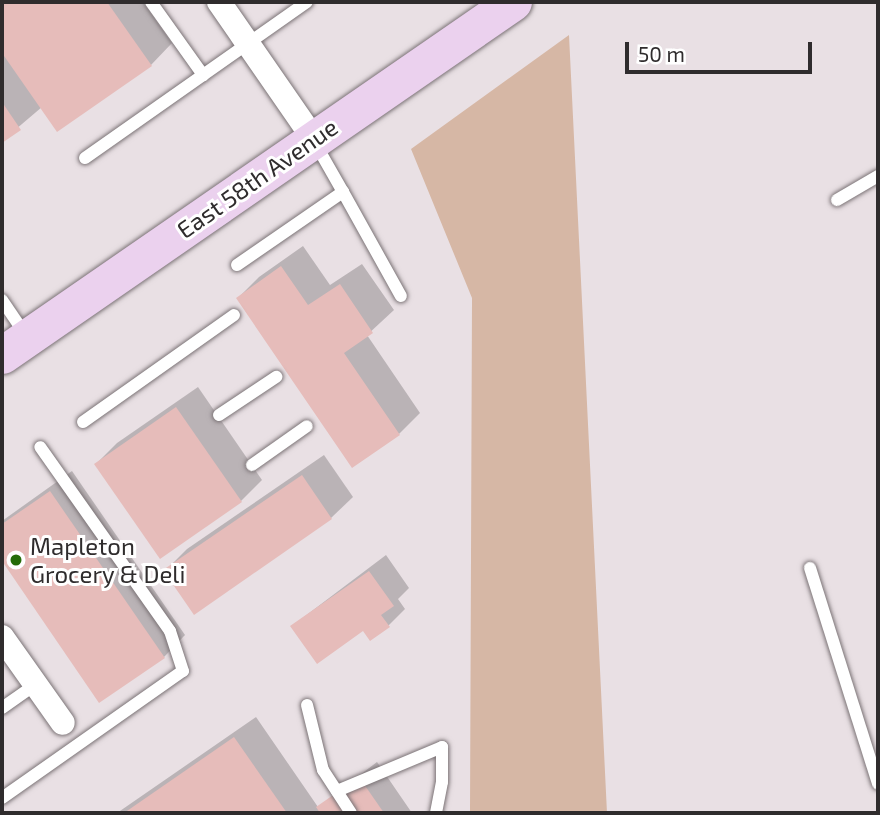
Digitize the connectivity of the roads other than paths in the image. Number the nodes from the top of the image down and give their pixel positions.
1 (150, 2) edge
2 (219, 2) edge
3 (307, 2) edge
4 (513, 2) edge
5 (248, 43) junction
6 (202, 75) junction
7 (314, 139) junction
8 (85, 158) dead end
9 (878, 176) edge
10 (343, 192) junction
11 (837, 200) dead end
12 (237, 265) dead end
13 (401, 296) dead end
14 (2, 300) edge
15 (233, 315) dead end
16 (15, 346) edge
17 (276, 377) dead end
18 (219, 415) dead end
19 (83, 422) dead end
20 (307, 426) dead end
21 (40, 447) dead end
22 (253, 465) dead end
23 (810, 568) dead end
24 (4, 645) edge
25 (36, 684) junction
26 (307, 705) dead end
27 (2, 708) edge
28 (63, 723) joint
29 (79, 744) junction
30 (878, 784) edge
31 (337, 790) junction
32 (2, 798) edge
33 (351, 813) edge
34 (436, 813) edge

1 - 6 lane
2 - 5 street
3 - 5 lane
4 - 7 main road, East 58th Avenue
5 - 6 lane
5 - 7 street
6 - 8 lane
7 - 10 lane
7 - 16 main road, East 58th Avenue
9 - 11 lane
10 - 12 lane
10 - 13 lane
14 - 16 lane
15 - 19 lane
17 - 18 lane
20 - 22 lane
21 - 29 lane
23 - 30 lane
24 - 25 street
25 - 27 lane
25 - 28 street
26 - 31 lane
28 - 29 lane
29 - 32 lane
31 - 33 lane
31 - 34 lane

